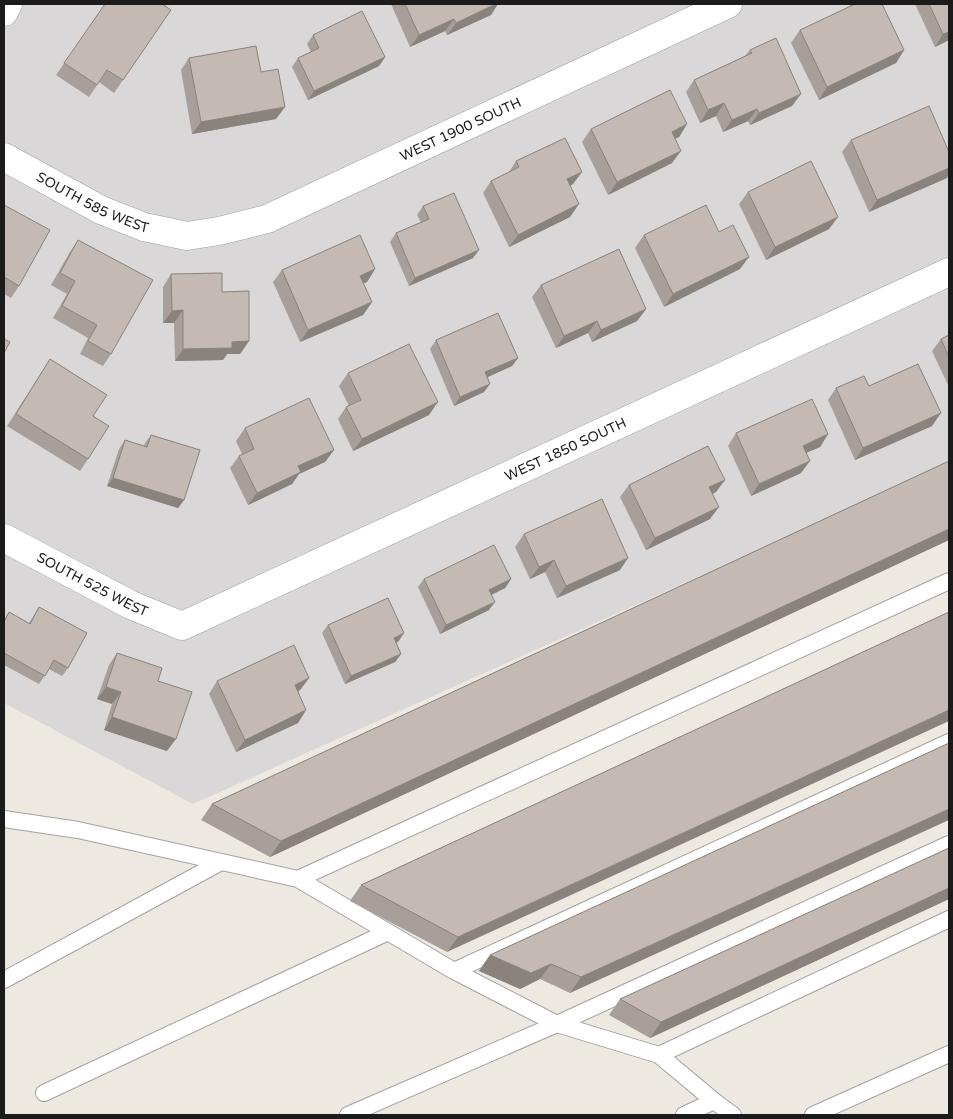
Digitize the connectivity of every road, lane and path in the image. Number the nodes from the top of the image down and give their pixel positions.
1 (8, 4) edge
2 (728, 4) edge
3 (4, 12) edge
4 (4, 157) edge
5 (187, 236) joint
6 (949, 272) edge
7 (4, 538) edge
8 (949, 581) edge
9 (182, 626) joint
10 (949, 742) edge
11 (4, 819) edge
12 (949, 844) edge
13 (221, 862) junction
14 (298, 879) junction
15 (949, 919) edge
16 (388, 932) junction
17 (454, 971) junction
18 (4, 980) edge
19 (556, 1024) junction
20 (949, 1054) edge
21 (659, 1055) junction
22 (44, 1093) dead end
23 (714, 1101) junction
24 (348, 1115) edge
25 (684, 1115) edge
26 (734, 1115) edge
27 (813, 1115) edge

1 - 3 street
2 - 5 street, WEST 1900 SOUTH
4 - 5 street, SOUTH 585 WEST
6 - 9 street, WEST 1850 SOUTH
7 - 9 street, SOUTH 525 WEST
8 - 14 lane
10 - 17 lane
11 - 13 lane
12 - 19 lane
13 - 14 lane
13 - 18 lane
14 - 16 lane
15 - 21 lane
16 - 17 lane
16 - 22 lane
17 - 19 lane
19 - 21 lane
19 - 24 lane
20 - 27 lane
21 - 23 lane
23 - 25 lane
23 - 26 lane

